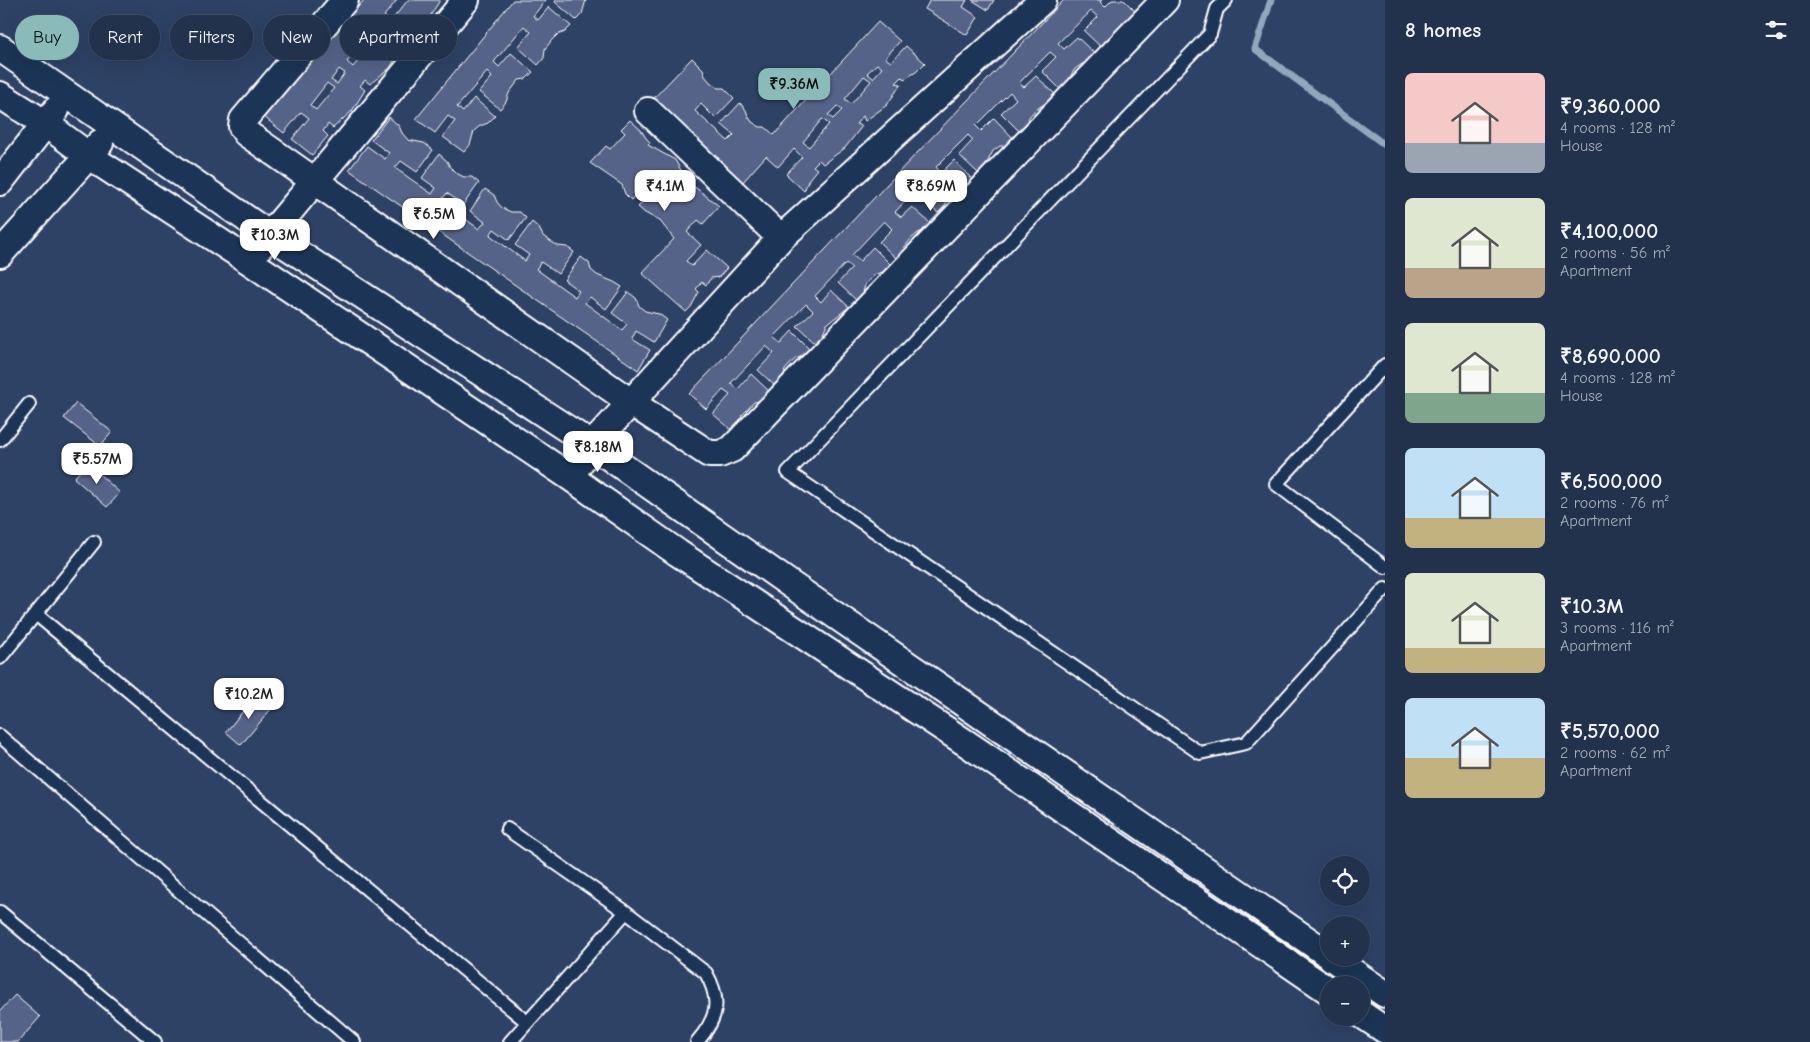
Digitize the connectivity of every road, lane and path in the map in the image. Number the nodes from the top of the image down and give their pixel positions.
1 (345, 0) edge
2 (466, 0) edge
3 (1043, 0) edge
4 (1165, 0) edge
5 (1226, 0) edge
6 (0, 48) edge
7 (0, 94) edge
8 (67, 94) junction
9 (648, 111) dead end
10 (46, 124) junction
11 (113, 126) junction
12 (89, 156) junction
13 (315, 181) junction
14 (0, 182) edge
15 (270, 235) junction
16 (781, 238) junction
17 (0, 254) edge
18 (248, 261) junction
19 (1385, 365) edge
20 (632, 403) junction
21 (29, 404) dead end
22 (0, 440) edge
23 (592, 445) junction
24 (570, 477) junction
25 (94, 542) dead end
26 (1385, 567) edge
27 (1385, 589) edge
28 (37, 614) junction
29 (0, 658) edge
30 (0, 736) edge
31 (507, 829) dead end
32 (0, 912) edge
33 (626, 912) junction
34 (1320, 949) edge
35 (1344, 966) edge
36 (1320, 986) edge
37 (1385, 994) edge
38 (1370, 1020) edge
39 (527, 1022) junction
40 (1385, 1030) edge
41 (155, 1042) edge
42 (354, 1042) edge
43 (510, 1042) edge
44 (698, 1042) edge

1 - 13 street
2 - 13 street
3 - 16 street
4 - 20 street
5 - 27 lane
6 - 8 street
7 - 10 street
8 - 10 street
8 - 11 street
9 - 16 street
10 - 12 street
10 - 14 street
11 - 12 street
11 - 15 street
12 - 17 street
12 - 18 street
13 - 15 street
13 - 20 street
15 - 18 street
15 - 23 street
16 - 20 street
18 - 24 street
19 - 26 lane
20 - 23 street
21 - 22 lane
23 - 24 street
23 - 34 street
24 - 36 street
25 - 28 lane
28 - 29 lane
28 - 39 lane
30 - 42 lane
31 - 33 lane
32 - 41 lane
33 - 39 lane
33 - 44 lane
35 - 37 street
38 - 40 street
39 - 43 lane

